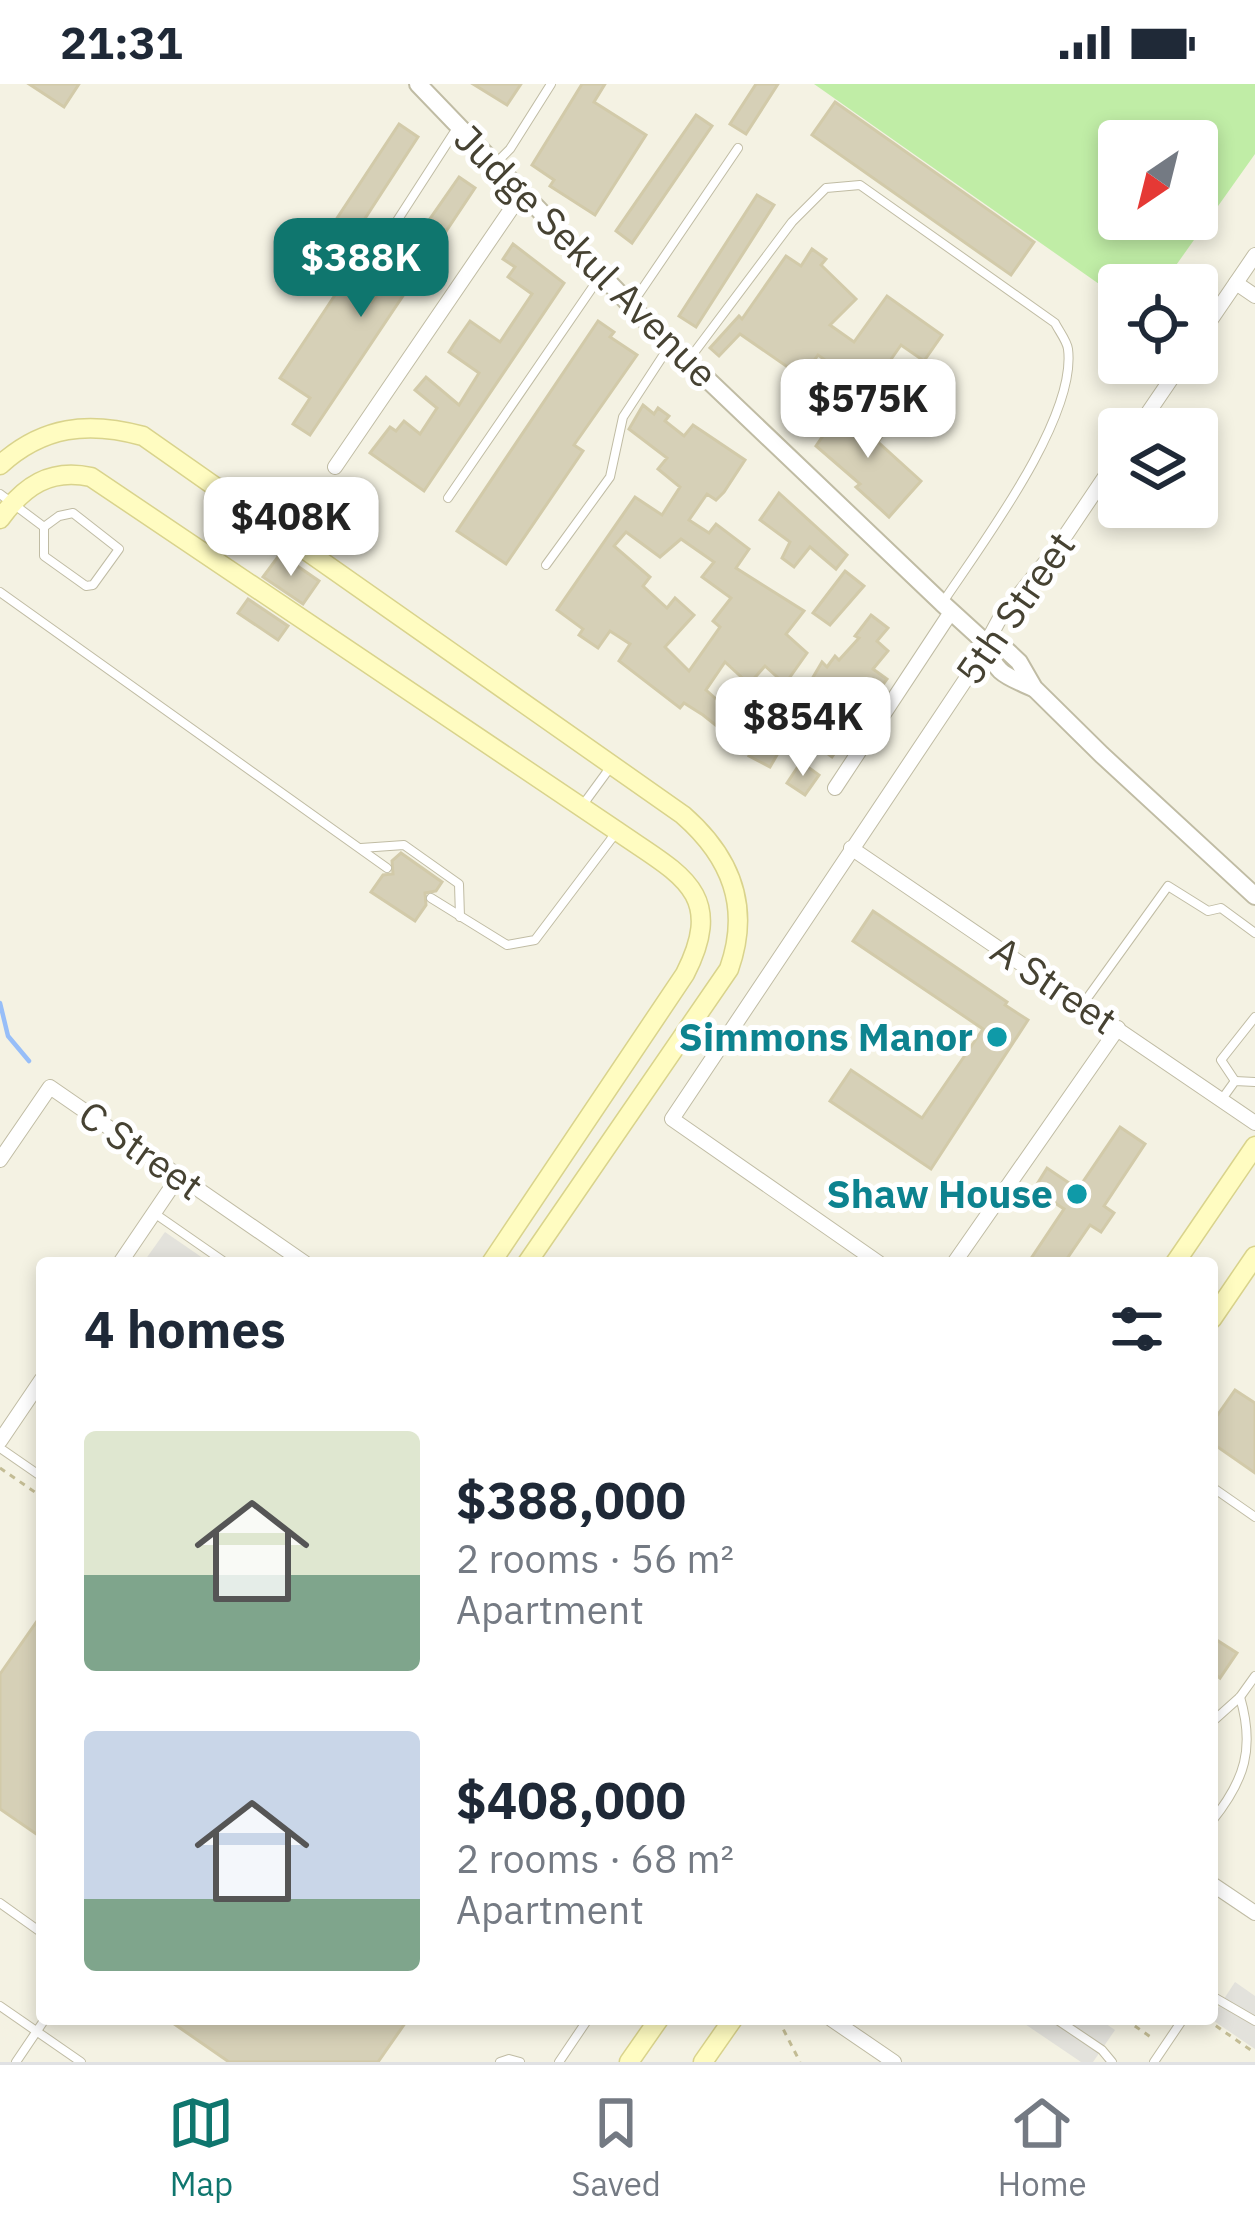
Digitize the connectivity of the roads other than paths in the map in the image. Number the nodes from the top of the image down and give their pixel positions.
1 (418, 84) edge
2 (551, 84) edge
3 (458, 127) junction
4 (738, 148) dead end
5 (495, 164) junction
6 (522, 193) junction
7 (1255, 255) edge
8 (364, 272) dead end
9 (602, 274) junction
10 (1236, 283) junction
11 (1255, 296) edge
12 (631, 305) junction
13 (1218, 309) edge
14 (671, 344) junction
15 (688, 360) junction
16 (0, 465) edge
17 (335, 467) dead end
18 (1098, 487) edge
19 (448, 498) dead end
20 (4, 506) edge
21 (44, 526) junction
22 (546, 565) dead end
23 (0, 592) edge
24 (953, 613) junction
25 (987, 644) junction
26 (612, 765) junction
27 (835, 788) dead end
28 (581, 807) junction
29 (617, 831) junction
30 (359, 848) junction
31 (851, 848) junction
32 (387, 868) dead end
33 (1255, 896) edge
34 (431, 898) dead end
35 (460, 917) junction
36 (1255, 933) edge
37 (1083, 1004) junction
38 (1255, 1017) edge
39 (1118, 1028) junction
40 (1235, 1081) junction
41 (1255, 1082) edge
42 (1222, 1100) junction
43 (1255, 1123) edge
44 (1255, 1146) edge
45 (0, 1160) edge
46 (179, 1176) junction
47 (154, 1214) junction
48 (1255, 1256) edge
49 (124, 1257) edge
50 (217, 1257) edge
51 (296, 1257) edge
52 (495, 1257) edge
53 (531, 1257) edge
54 (870, 1257) edge
55 (958, 1257) edge
56 (1179, 1257) edge
57 (1218, 1310) edge
58 (36, 1388) edge
59 (0, 1444) edge
60 (36, 1472) edge
61 (1218, 1491) edge
62 (1255, 1517) edge
63 (1255, 1676) edge
64 (1240, 1697) junction
65 (1218, 1717) edge
66 (1218, 1812) edge
67 (1218, 1887) edge
68 (0, 1904) edge
69 (1255, 1913) edge
70 (36, 1929) edge
71 (1218, 1999) edge
72 (0, 2006) edge
73 (1255, 2021) edge
74 (41, 2025) edge
75 (584, 2025) edge
76 (655, 2025) edge
77 (729, 2025) edge
78 (840, 2025) edge
79 (1065, 2025) edge
80 (1180, 2025) edge
81 (37, 2031) junction
82 (16, 2062) edge
83 (81, 2062) edge
84 (500, 2062) edge
85 (520, 2062) edge
86 (559, 2062) edge
87 (629, 2062) edge
88 (703, 2062) edge
89 (894, 2062) edge
90 (1112, 2062) edge
91 (1154, 2062) edge

1 - 3 street, Judge Sekul Avenue
2 - 5 lane
3 - 5 street, Judge Sekul Avenue
3 - 8 lane
4 - 12 lane
5 - 6 street, Judge Sekul Avenue
6 - 9 street, Judge Sekul Avenue
6 - 17 street
7 - 10 street
9 - 12 street, Judge Sekul Avenue
9 - 19 lane
10 - 11 street
10 - 13 street
12 - 14 street, Judge Sekul Avenue
14 - 15 street, Judge Sekul Avenue
14 - 22 lane
15 - 24 street, Judge Sekul Avenue
15 - 24 lane
16 - 26 main road
18 - 25 street, 5th Street
20 - 21 lane
20 - 28 main road
21 - 21 lane
23 - 30 lane
24 - 25 street, Judge Sekul Avenue
24 - 27 street
25 - 31 street, 5th Street
25 - 33 street, Judge Sekul Avenue
26 - 28 lane
26 - 53 main road
28 - 29 main road
29 - 35 lane
29 - 52 main road
30 - 32 lane
30 - 35 lane
31 - 37 street, A Street
31 - 54 street, 5th Street
34 - 35 lane
36 - 37 lane
37 - 39 street, A Street
38 - 40 lane
39 - 42 street, A Street
39 - 55 street
40 - 41 lane
40 - 42 lane
42 - 43 street, A Street
44 - 56 main road
45 - 46 street, C Street
46 - 47 street
46 - 51 street, C Street
47 - 49 street
47 - 50 lane
48 - 57 main road
58 - 59 street
59 - 60 lane
61 - 62 lane
63 - 64 lane
64 - 65 lane
64 - 66 lane
67 - 69 street
68 - 70 lane
71 - 73 lane
72 - 81 lane
74 - 81 lane
75 - 86 lane
76 - 87 main road
77 - 88 main road
78 - 89 street
79 - 90 lane
80 - 91 lane
81 - 82 lane
81 - 83 lane
84 - 85 lane

